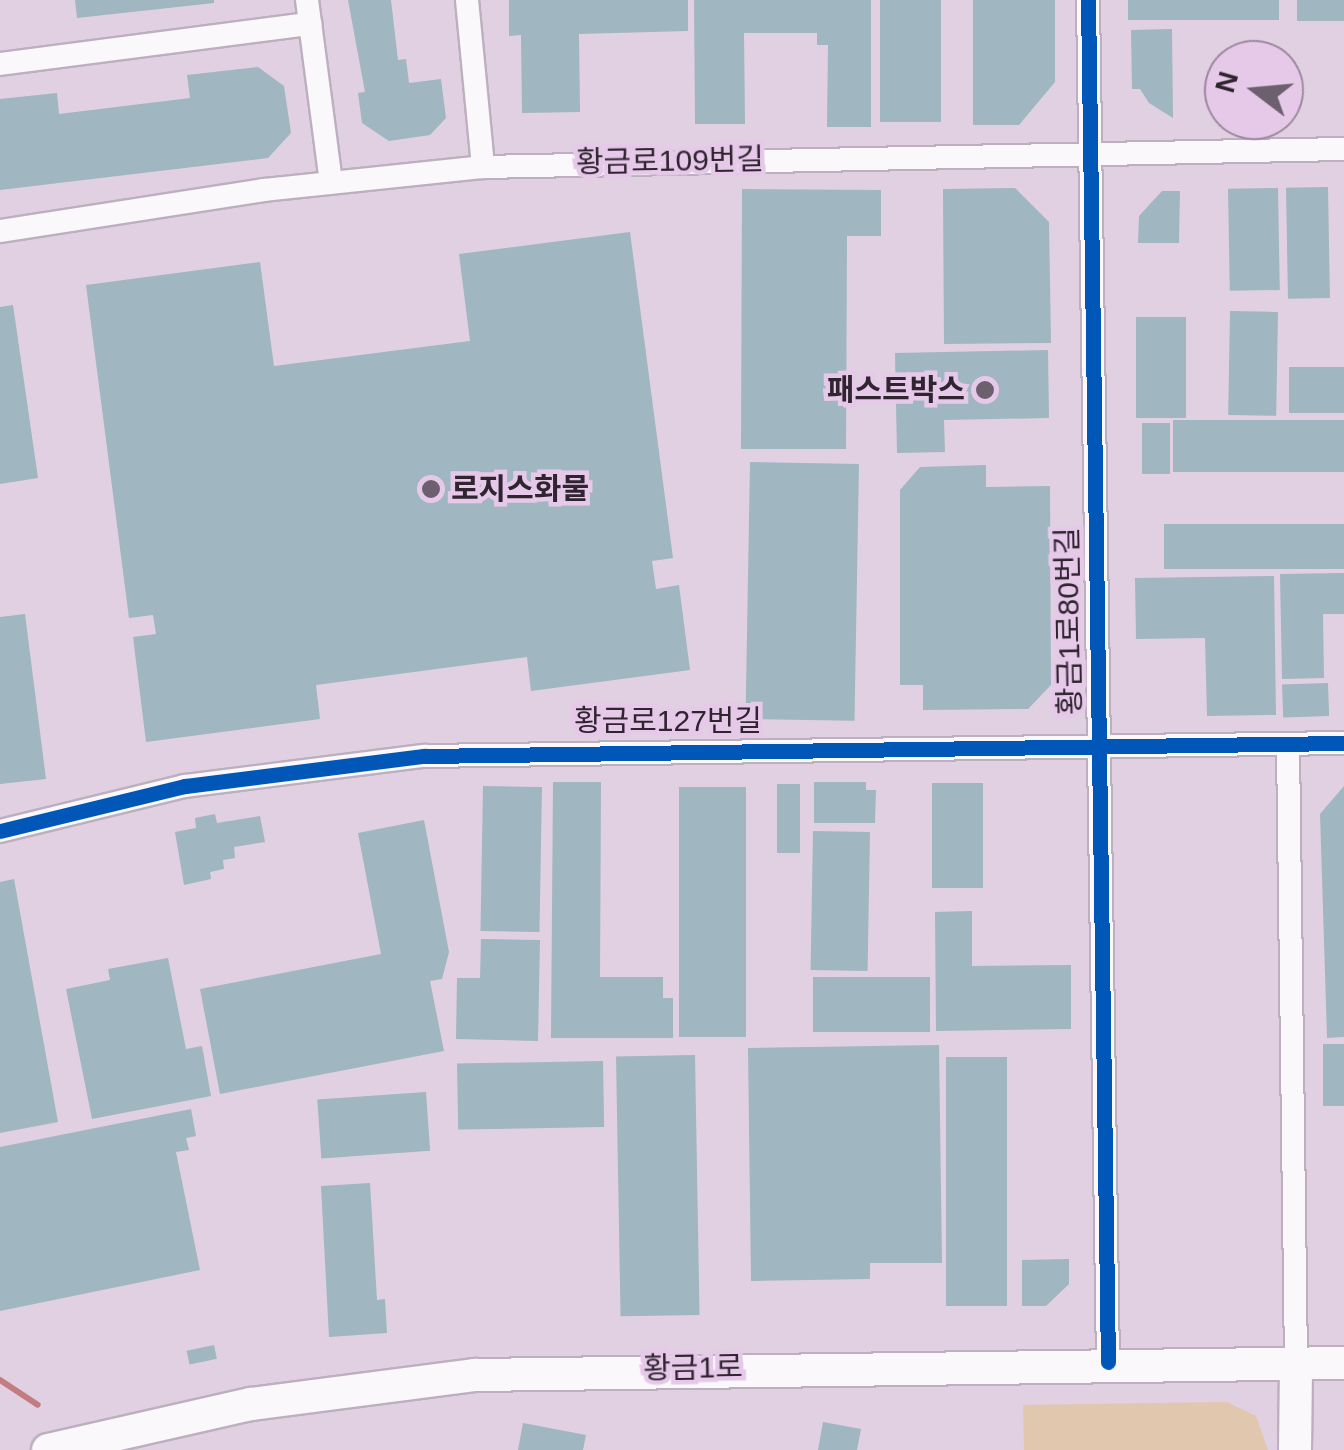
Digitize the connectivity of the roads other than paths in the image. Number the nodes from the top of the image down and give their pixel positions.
1 (307, 0) edge
2 (467, 0) edge
3 (1088, 0) edge
4 (310, 24) junction
5 (0, 64) edge
6 (1344, 148) edge
7 (1090, 154) junction
8 (483, 167) junction
9 (331, 182) junction
10 (0, 231) edge
11 (1344, 743) edge
12 (1099, 744) junction
13 (1288, 744) junction
14 (0, 831) edge
15 (1108, 1362) junction
16 (1344, 1363) edge
17 (1296, 1364) junction
18 (48, 1450) edge
19 (1294, 1450) edge

1 - 4 street
2 - 8 street
3 - 7 street, 황금1로80번길
4 - 5 street
4 - 9 street
6 - 7 street, 황금로109번길
7 - 8 street, 황금로109번길
7 - 12 street, 황금1로80번길
8 - 9 street, 황금로109번길
9 - 10 street, 황금로109번길
11 - 13 street, 황금로127번길
12 - 13 street, 황금로127번길
12 - 14 street, 황금로127번길
12 - 15 street, 황금1로80번길
13 - 17 street
15 - 17 street, 황금1로
15 - 18 street, 황금1로
16 - 17 street, 황금1로
17 - 19 street

